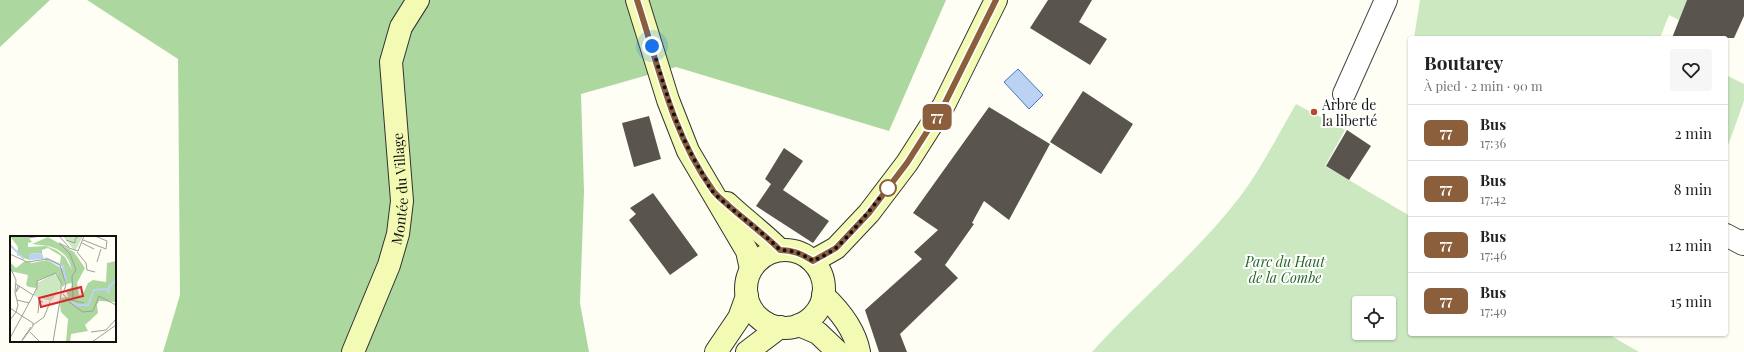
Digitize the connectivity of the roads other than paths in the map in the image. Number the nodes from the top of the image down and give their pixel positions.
1 (418, 0) edge
2 (637, 0) edge
3 (996, 0) edge
4 (1386, 0) edge
5 (1344, 94) dead end
6 (712, 191) junction
7 (869, 213) junction
8 (1728, 236) edge
9 (1744, 241) edge
10 (780, 250) junction
11 (813, 261) junction
12 (751, 269) junction
13 (823, 288) junction
14 (747, 296) junction
15 (789, 326) junction
16 (353, 352) edge
17 (716, 352) edge
18 (747, 352) edge
19 (838, 352) edge
20 (859, 352) edge

1 - 16 main road, Montée du Village
2 - 6 main road
3 - 7 main road
4 - 5 street
6 - 10 main road
6 - 12 main road
7 - 11 main road
7 - 13 main road
8 - 9 street
10 - 11 main road
10 - 12 main road
11 - 13 main road
12 - 14 main road
13 - 15 main road
13 - 20 main road
14 - 15 main road
14 - 17 main road
15 - 18 main road
15 - 19 main road

